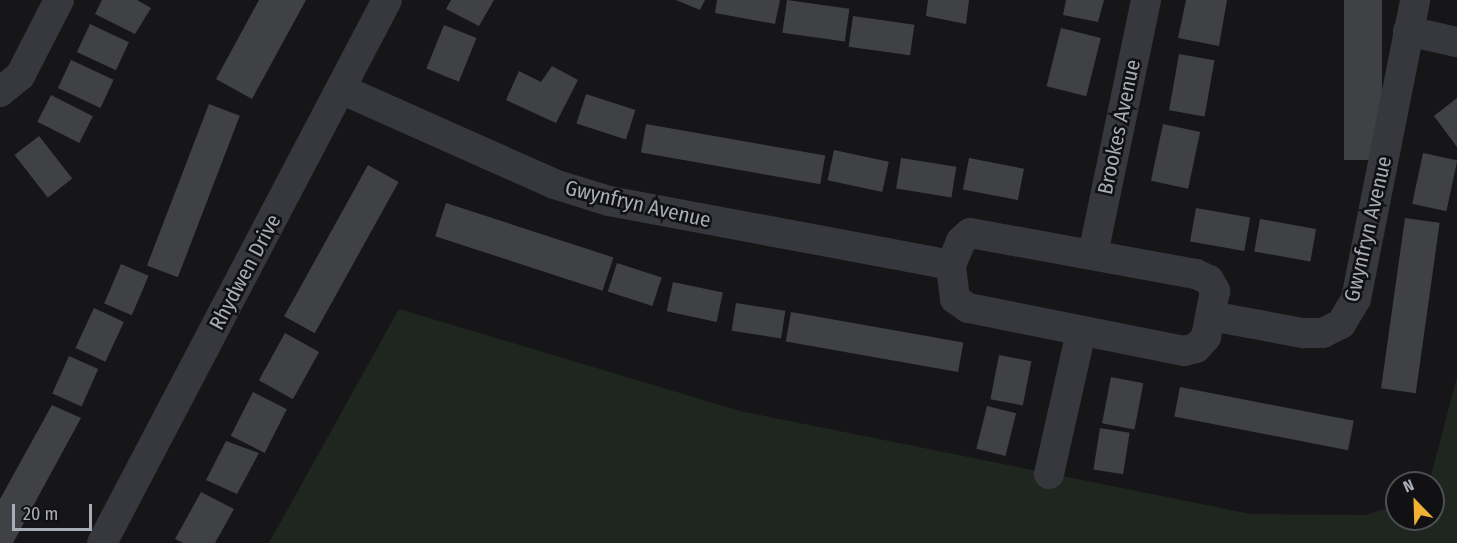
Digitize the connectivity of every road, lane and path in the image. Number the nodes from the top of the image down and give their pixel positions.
1 (59, 0) edge
2 (387, 0) edge
3 (1146, 0) edge
4 (1415, 0) edge
5 (1408, 32) junction
6 (1457, 42) edge
7 (341, 89) junction
8 (1, 92) edge
9 (1093, 254) junction
10 (951, 265) junction
11 (1211, 316) junction
12 (1081, 332) junction
13 (1049, 474) dead end
14 (102, 543) edge

1 - 8 street
2 - 7 street, Rhydwen Drive
3 - 9 street, Brookes Avenue
4 - 5 street, Gwynfryn Avenue
5 - 6 street
5 - 11 street, Gwynfryn Avenue
7 - 10 street, Gwynfryn Avenue
7 - 14 street, Rhydwen Drive
9 - 10 street
9 - 11 street
10 - 12 street
11 - 12 street
12 - 13 street

